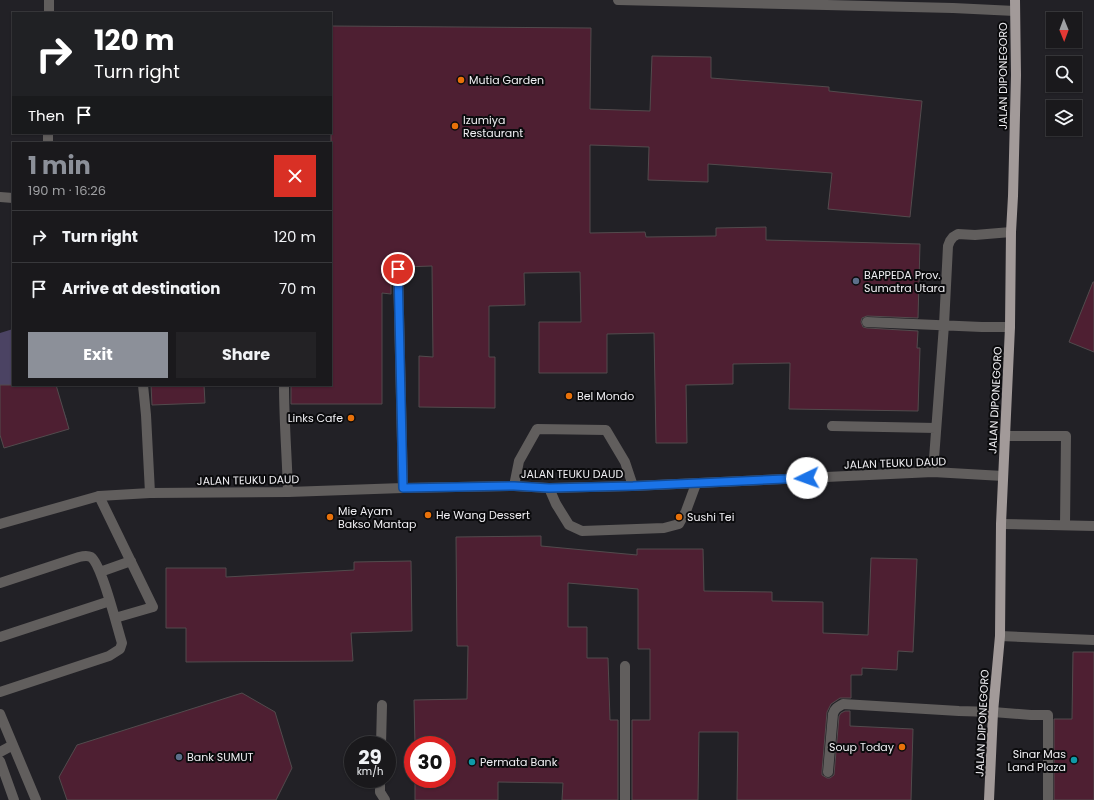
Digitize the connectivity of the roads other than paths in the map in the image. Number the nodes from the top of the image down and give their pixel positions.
1 (49, 0) edge
2 (618, 0) edge
3 (1015, 0) edge
4 (945, 4) edge
5 (49, 12) edge
6 (1015, 12) junction
7 (0, 197) edge
8 (12, 198) edge
9 (1011, 232) junction
10 (398, 269) dead end
11 (867, 322) dead end
12 (944, 325) junction
13 (1010, 328) junction
14 (143, 386) edge
15 (284, 386) edge
16 (832, 426) dead end
17 (936, 428) junction
18 (1005, 436) junction
19 (933, 472) junction
20 (1003, 476) junction
21 (696, 484) junction
22 (514, 486) junction
23 (633, 486) junction
24 (403, 488) junction
25 (549, 488) junction
26 (288, 492) junction
27 (150, 493) junction
28 (99, 496) junction
29 (0, 524) edge
30 (1001, 524) junction
31 (1064, 526) junction
32 (1094, 526) edge
33 (131, 561) junction
34 (100, 572) junction
35 (0, 583) edge
36 (110, 601) junction
37 (115, 618) junction
38 (1000, 636) junction
39 (0, 637) edge
40 (1094, 640) edge
41 (625, 666) dead end
42 (0, 692) edge
43 (382, 705) dead end
44 (993, 712) junction
45 (0, 714) edge
46 (381, 736) edge
47 (13, 745) junction
48 (0, 752) edge
49 (0, 761) edge
50 (828, 772) dead end
51 (380, 788) edge
52 (14, 800) edge
53 (36, 800) edge
54 (385, 800) edge
55 (625, 800) edge
56 (989, 800) edge
57 (1048, 800) edge

1 - 5 street
2 - 4 street
3 - 6 main road, JALAN DIPONEGORO
4 - 6 street
6 - 9 main road, JALAN DIPONEGORO
7 - 8 street
9 - 12 street
9 - 13 main road, JALAN DIPONEGORO
10 - 24 street
11 - 12 street
12 - 13 street
12 - 17 street
13 - 18 main road, JALAN DIPONEGORO
14 - 27 street
15 - 26 street
16 - 17 street
17 - 19 street
18 - 20 main road, JALAN DIPONEGORO
18 - 31 street
19 - 20 street, JALAN TEUKU DAUD
19 - 21 street, JALAN TEUKU DAUD
20 - 30 main road, JALAN DIPONEGORO
21 - 23 street, JALAN TEUKU DAUD
21 - 25 street
22 - 23 street
22 - 24 street, JALAN TEUKU DAUD
22 - 25 street, JALAN TEUKU DAUD
23 - 25 street, JALAN TEUKU DAUD
24 - 26 street, JALAN TEUKU DAUD
26 - 27 street, JALAN TEUKU DAUD
27 - 28 street, JALAN TEUKU DAUD
28 - 29 street, JALAN TEUKU DAUD
28 - 33 street
30 - 31 street
30 - 38 main road, JALAN DIPONEGORO
31 - 32 street
33 - 34 street
33 - 37 street
34 - 35 street
34 - 36 street
36 - 37 street
36 - 39 street
37 - 42 street
38 - 40 street
38 - 44 main road, JALAN DIPONEGORO
41 - 55 street
43 - 46 street
44 - 50 street
44 - 56 main road, JALAN DIPONEGORO
44 - 57 street
45 - 47 street
47 - 48 street
47 - 53 street
49 - 52 street
51 - 54 street

